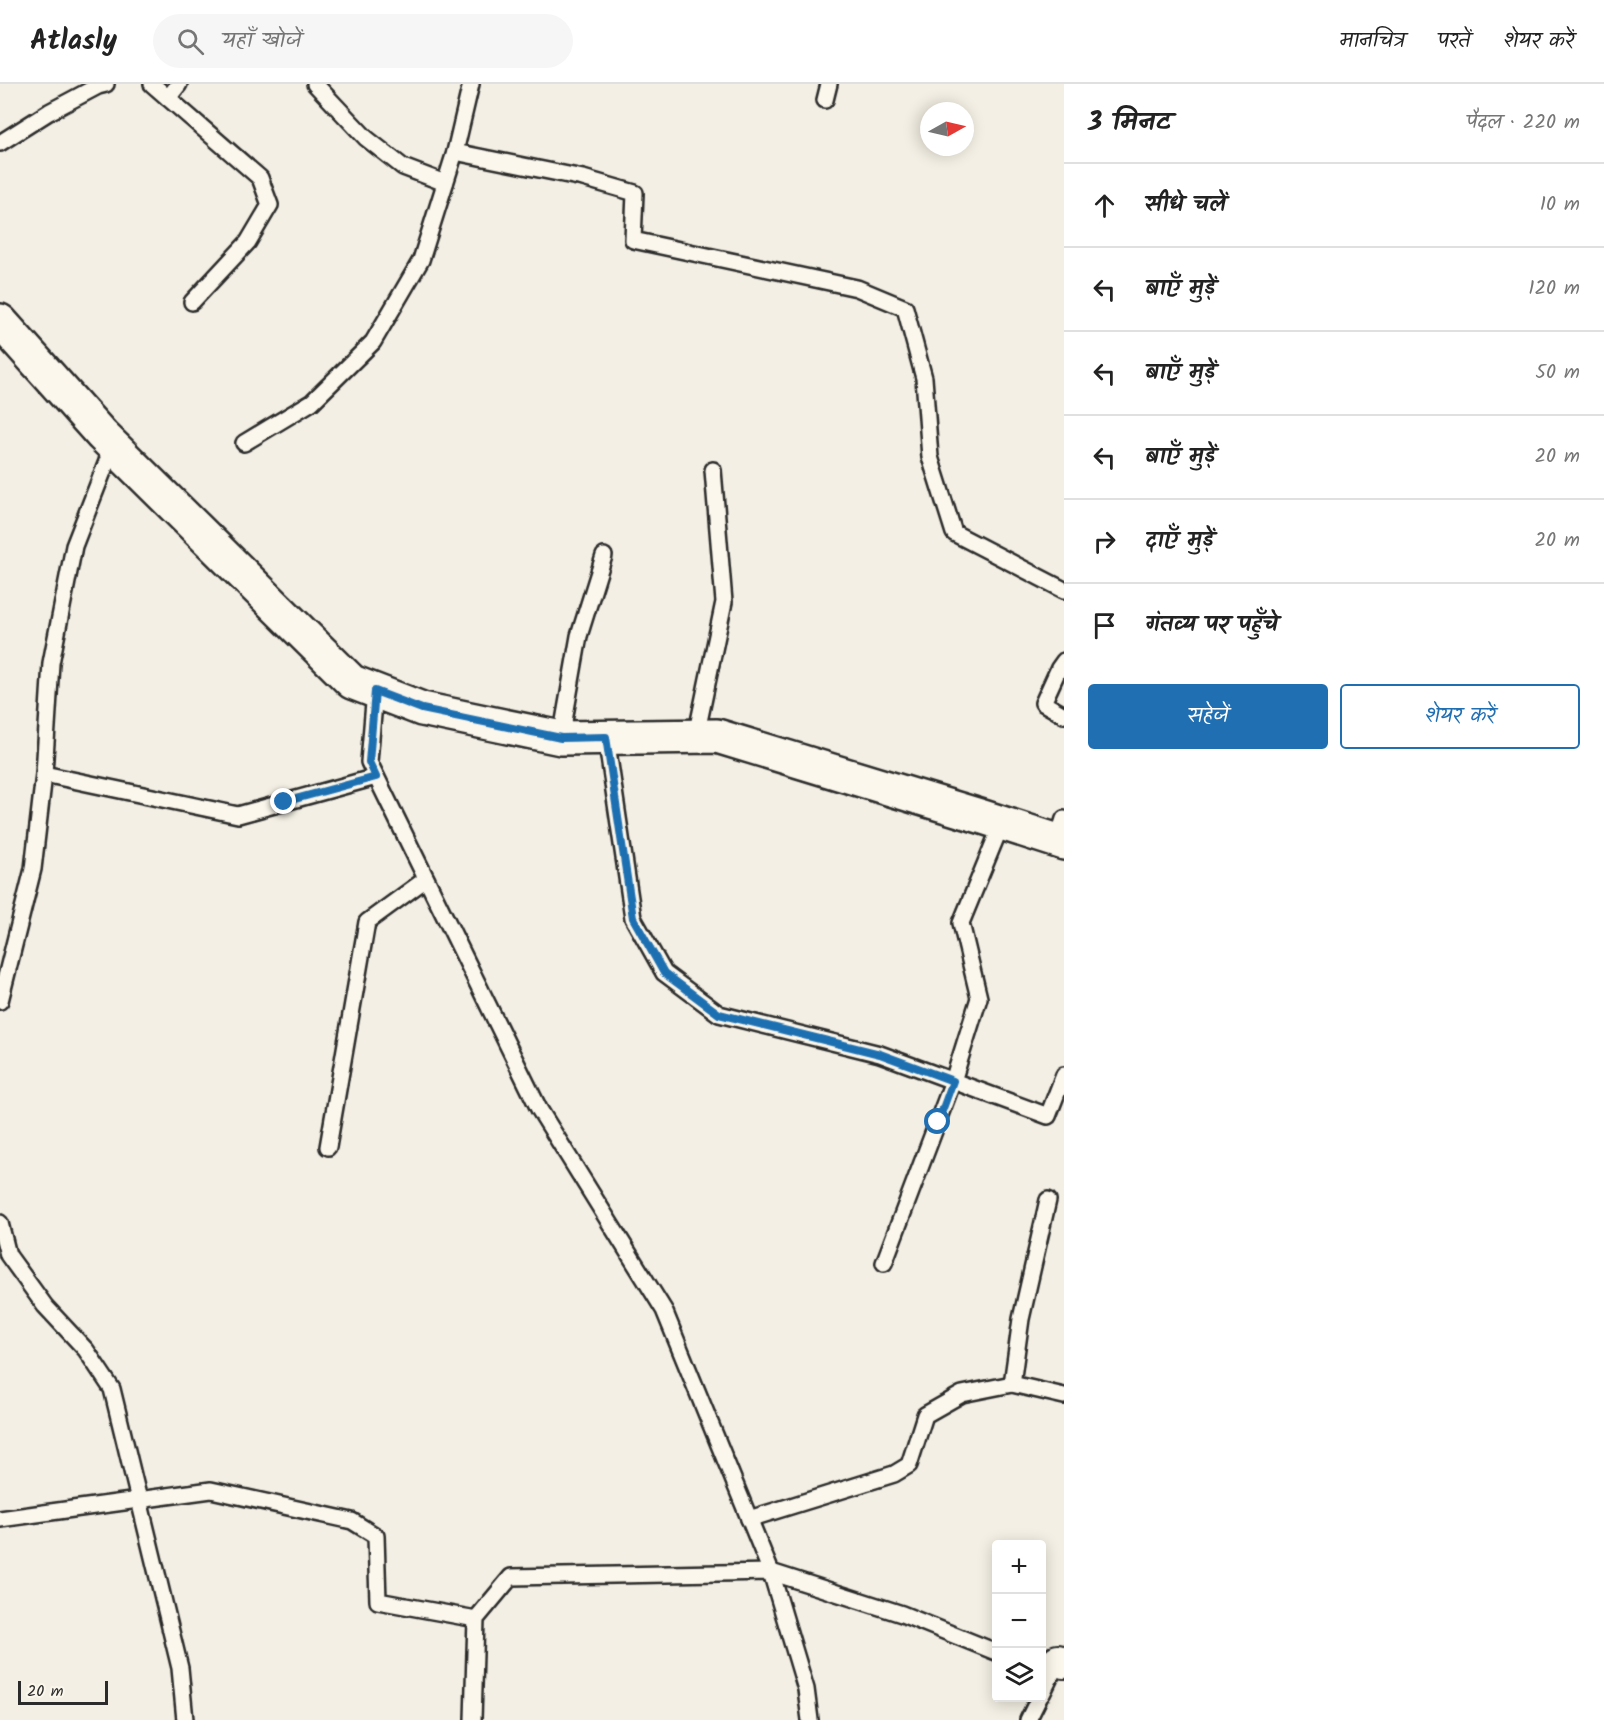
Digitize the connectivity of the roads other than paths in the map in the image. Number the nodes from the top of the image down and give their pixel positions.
1 (106, 84) edge
2 (152, 84) edge
3 (179, 84) edge
4 (315, 84) edge
5 (471, 84) edge
6 (829, 84) edge
7 (168, 98) junction
8 (825, 100) dead end
9 (0, 144) edge
10 (454, 152) junction
11 (445, 183) junction
12 (192, 302) dead end
13 (0, 321) edge
14 (244, 443) dead end
15 (113, 446) junction
16 (713, 470) dead end
17 (604, 556) dead end
18 (1064, 590) edge
19 (1064, 661) edge
20 (375, 691) junction
21 (1064, 715) edge
22 (696, 736) junction
23 (606, 737) junction
24 (561, 738) junction
25 (44, 774) junction
26 (376, 777) junction
27 (1002, 823) junction
28 (1062, 834) edge
29 (426, 879) junction
30 (0, 1001) edge
31 (1064, 1075) edge
32 (953, 1081) junction
33 (328, 1147) dead end
34 (1048, 1200) dead end
35 (0, 1223) edge
36 (884, 1263) dead end
37 (1012, 1384) junction
38 (1064, 1396) edge
39 (140, 1501) junction
40 (0, 1519) edge
41 (749, 1519) junction
42 (771, 1572) junction
43 (476, 1619) junction
44 (992, 1650) edge
45 (1056, 1663) edge
46 (1046, 1684) edge
47 (1037, 1702) edge
48 (185, 1720) edge
49 (473, 1720) edge
50 (810, 1720) edge
51 (1028, 1720) edge

1 - 9 lane
2 - 7 lane
3 - 7 lane
4 - 11 lane
5 - 10 lane
6 - 8 lane
7 - 12 lane
10 - 11 lane
10 - 18 lane
11 - 14 lane
13 - 15 street
15 - 20 street
15 - 25 lane
16 - 22 lane
17 - 24 lane
19 - 21 lane
20 - 24 street
20 - 26 lane
22 - 23 street
22 - 27 street
23 - 24 street
23 - 32 lane
25 - 26 lane
25 - 30 lane
26 - 29 lane
27 - 28 street
27 - 32 lane
29 - 33 lane
29 - 41 lane
31 - 32 lane
32 - 36 lane
34 - 37 lane
35 - 39 lane
37 - 38 lane
37 - 41 lane
39 - 40 lane
39 - 43 lane
39 - 48 lane
41 - 42 lane
42 - 43 lane
42 - 44 lane
42 - 50 lane
43 - 49 lane
45 - 46 lane
47 - 51 lane

